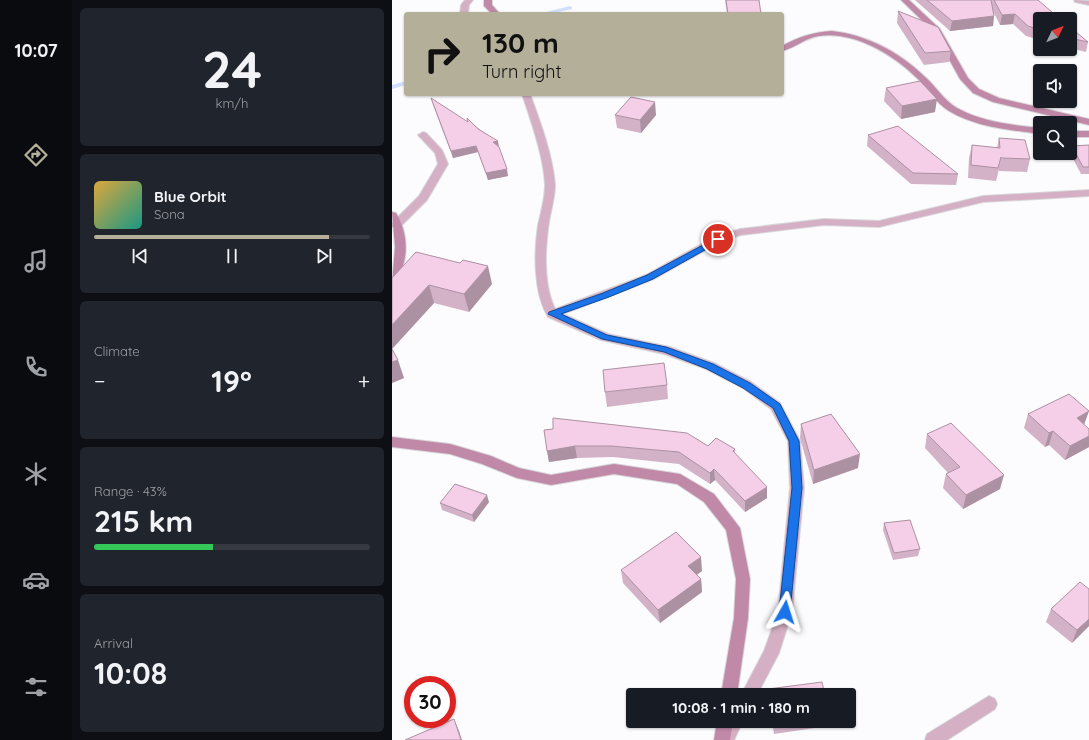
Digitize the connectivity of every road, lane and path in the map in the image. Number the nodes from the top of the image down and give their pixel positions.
1 (469, 0) edge
2 (488, 0) edge
3 (905, 0) edge
4 (1078, 0) edge
5 (1089, 3) edge
6 (464, 12) edge
7 (494, 12) edge
8 (784, 48) edge
9 (527, 96) edge
10 (1089, 122) edge
11 (1033, 130) edge
12 (1077, 134) edge
13 (1089, 134) edge
14 (423, 135) dead end
15 (1089, 193) edge
16 (394, 220) edge
17 (392, 279) edge
18 (552, 314) junction
19 (392, 442) edge
20 (730, 688) edge
21 (753, 688) edge
22 (989, 704) dead end
23 (725, 728) edge
24 (731, 728) edge
25 (724, 740) edge
26 (933, 740) edge

1 - 6 street
2 - 7 street
3 - 10 street
4 - 5 street
8 - 11 street
9 - 18 street
12 - 13 street
14 - 16 street
15 - 18 street
16 - 17 street
18 - 21 street
19 - 20 street
22 - 26 street
23 - 25 street
24 - 25 street

